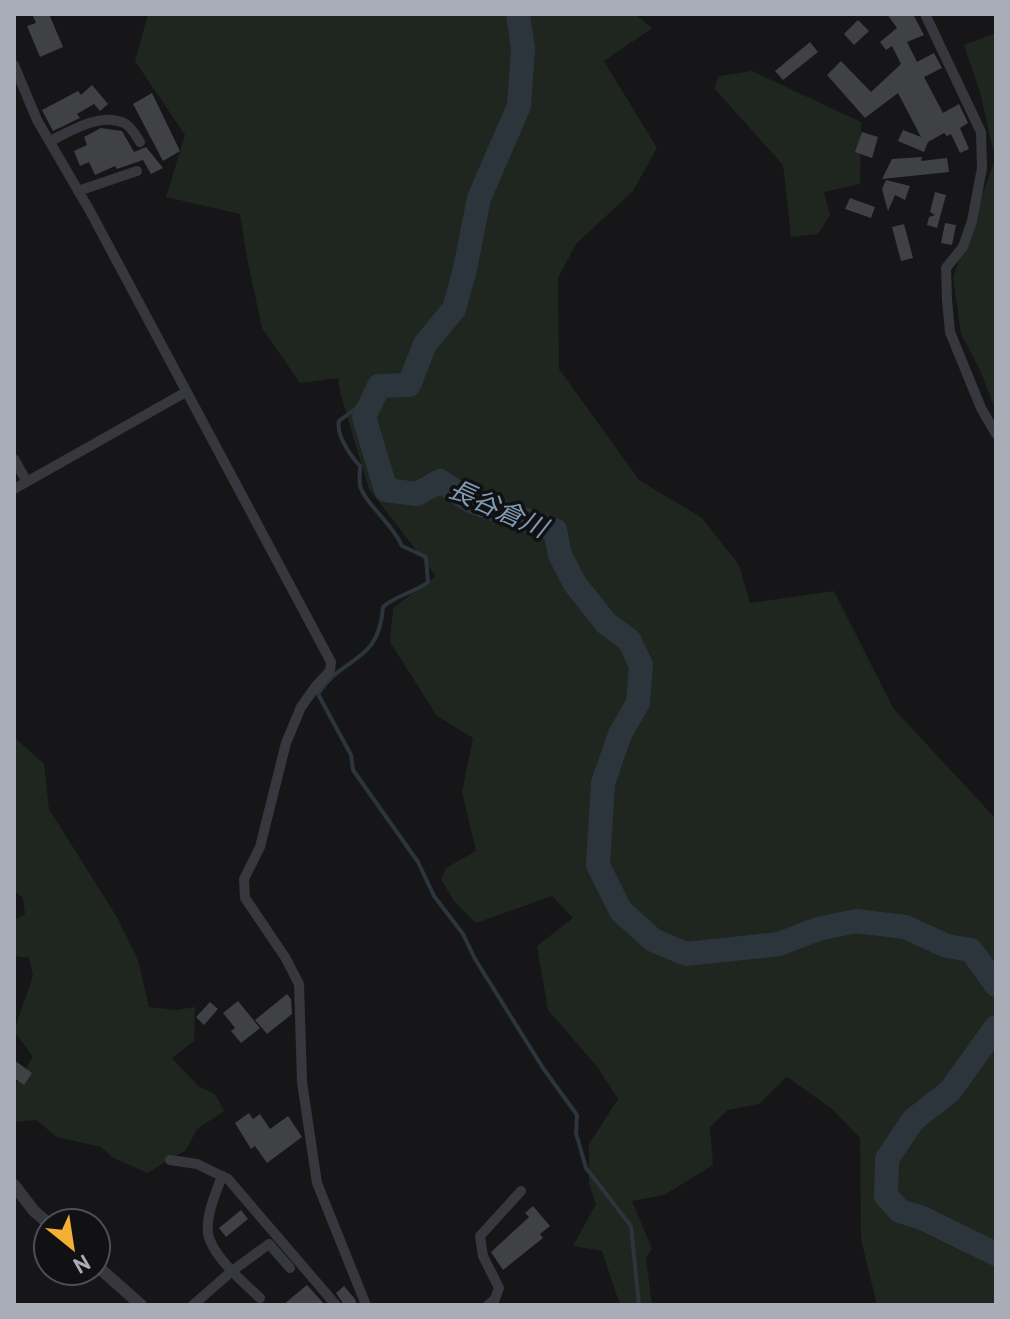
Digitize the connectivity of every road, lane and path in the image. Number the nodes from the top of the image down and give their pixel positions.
1 (925, 14) edge
2 (14, 65) edge
3 (50, 141) junction
4 (140, 142) dead end
5 (137, 171) dead end
6 (78, 191) junction
7 (186, 392) junction
8 (996, 434) edge
9 (14, 459) edge
10 (27, 482) junction
11 (14, 489) edge
12 (170, 1160) dead end
13 (222, 1176) junction
14 (14, 1185) edge
15 (521, 1191) dead end
16 (32, 1208) edge
17 (290, 1268) dead end
18 (232, 1271) junction
19 (112, 1279) edge
20 (260, 1298) dead end
21 (141, 1305) edge
22 (193, 1305) edge
23 (336, 1305) edge
24 (366, 1305) edge
25 (488, 1305) edge

1 - 8 street
2 - 3 street
3 - 4 street
3 - 6 street
5 - 6 street
6 - 7 street
7 - 10 street
7 - 24 street
9 - 10 street
10 - 11 street
12 - 13 street
13 - 18 street
13 - 23 street
14 - 16 street
15 - 25 street
17 - 18 street
18 - 20 street
18 - 22 street
19 - 21 street

